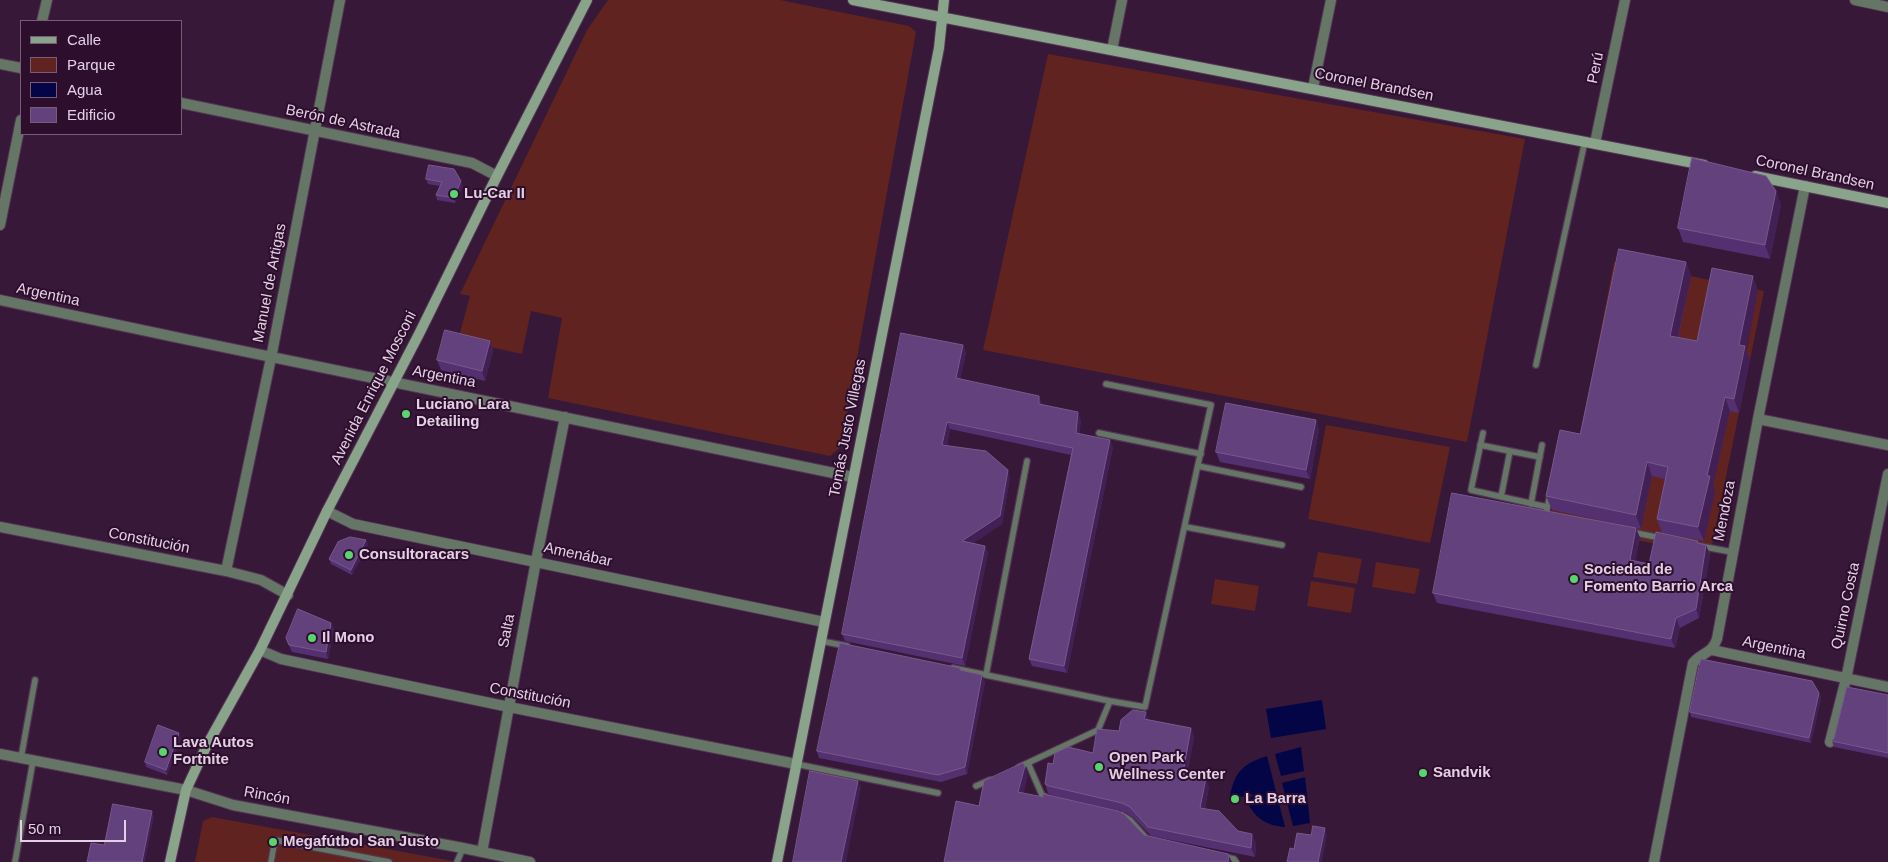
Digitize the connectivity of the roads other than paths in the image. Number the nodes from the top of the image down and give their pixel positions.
1 (47, 0) edge
2 (340, 0) edge
3 (587, 0) edge
4 (853, 0) edge
5 (944, 0) edge
6 (1122, 0) edge
7 (1332, 0) edge
8 (1626, 0) edge
9 (1855, 0) edge
10 (1888, 7) edge
11 (943, 18) junction
12 (42, 20) edge
13 (1112, 50) junction
14 (0, 64) edge
15 (20, 68) edge
16 (1313, 88) junction
17 (182, 103) edge
18 (20, 125) edge
19 (314, 131) junction
20 (1590, 142) junction
21 (1719, 168) edge
22 (1748, 174) edge
23 (497, 176) junction
24 (1805, 186) junction
25 (1888, 203) edge
26 (0, 225) edge
27 (0, 300) edge
28 (271, 358) junction
29 (1536, 365) dead end
30 (394, 382) junction
31 (1106, 384) dead end
32 (565, 417) junction
33 (1758, 419) junction
34 (1483, 432) dead end
35 (1099, 433) dead end
36 (1480, 444) junction
37 (1542, 444) dead end
38 (1888, 445) edge
39 (1510, 451) junction
40 (1201, 454) junction
41 (1540, 457) junction
42 (1028, 461) dead end
43 (1198, 466) junction
44 (1888, 474) edge
45 (853, 477) junction
46 (1301, 487) dead end
47 (1551, 488) edge
48 (1501, 497) junction
49 (1531, 504) junction
50 (1547, 507) junction
51 (327, 511) junction
52 (1554, 516) edge
53 (0, 527) edge
54 (1186, 528) junction
55 (1624, 530) edge
56 (1668, 539) edge
57 (1282, 545) dead end
58 (1696, 545) edge
59 (1732, 552) junction
60 (536, 561) junction
61 (226, 571) junction
62 (288, 595) junction
63 (824, 622) junction
64 (821, 641) junction
65 (853, 647) edge
66 (260, 650) junction
67 (1712, 650) junction
68 (948, 667) edge
69 (986, 675) junction
70 (35, 680) dead end
71 (1846, 680) junction
72 (1888, 687) edge
73 (1110, 701) junction
74 (508, 708) junction
75 (1830, 742) edge
76 (0, 754) edge
77 (21, 758) junction
78 (33, 761) junction
79 (1028, 763) junction
80 (796, 764) junction
81 (1010, 771) edge
82 (993, 778) edge
83 (976, 786) dead end
84 (186, 790) junction
85 (938, 793) dead end
86 (1060, 802) edge
87 (1114, 814) edge
88 (1155, 842) edge
89 (463, 848) junction
90 (482, 852) junction
91 (1216, 856) edge
92 (15, 862) edge
93 (170, 862) edge
94 (271, 862) edge
95 (389, 862) edge
96 (457, 862) edge
97 (530, 862) edge
98 (777, 862) edge
99 (1236, 862) edge
100 (1654, 862) edge

1 - 12 street
2 - 19 street, Manuel de Artigas
3 - 23 street, Avenida Enrique Mosconi
4 - 11 street, Coronel Brandsen
5 - 11 street, Tomás Justo Villegas
6 - 13 street
7 - 16 street
8 - 20 street, Perú
9 - 10 street
11 - 13 street, Coronel Brandsen
11 - 45 street, Tomás Justo Villegas
13 - 16 street, Coronel Brandsen
14 - 15 street
16 - 20 street, Coronel Brandsen
17 - 19 street, Berón de Astrada
18 - 26 street
19 - 23 street, Berón de Astrada
19 - 28 street, Manuel de Artigas
20 - 21 street, Coronel Brandsen
20 - 29 lane
22 - 24 street, Coronel Brandsen
23 - 30 street, Avenida Enrique Mosconi
24 - 25 street, Coronel Brandsen
24 - 33 street, Mendoza
27 - 28 street, Argentina
28 - 30 street, Argentina
28 - 61 street, Manuel de Artigas
30 - 32 street, Argentina
30 - 51 street, Avenida Enrique Mosconi
31 - 40 lane
32 - 45 street, Argentina
32 - 60 street, Salta
33 - 38 street
33 - 59 street, Mendoza
34 - 36 lane
35 - 40 lane
36 - 39 lane
36 - 48 lane
37 - 41 lane
39 - 41 lane
39 - 48 lane
40 - 43 lane
41 - 49 lane
42 - 69 lane
43 - 46 lane
43 - 54 lane
44 - 71 street, Quirno Costa
45 - 63 street, Tomás Justo Villegas
47 - 50 lane
48 - 49 lane
49 - 50 lane
50 - 52 lane
51 - 60 street, Amenábar
51 - 62 street, Avenida Enrique Mosconi
53 - 61 street, Constitución
54 - 57 lane
54 - 73 lane
55 - 56 lane
58 - 59 lane
59 - 67 street, Mendoza
60 - 63 street, Amenábar
60 - 74 street, Salta
61 - 62 street, Constitución
62 - 66 street, Avenida Enrique Mosconi
63 - 64 street, Tomás Justo Villegas
64 - 65 lane
64 - 80 street, Tomás Justo Villegas
66 - 74 street, Constitución
66 - 84 street, Avenida Enrique Mosconi
67 - 71 street, Argentina
67 - 100 street
68 - 69 lane
69 - 73 lane
70 - 77 lane
71 - 72 street, Argentina
71 - 75 street, Quirno Costa
73 - 79 lane
74 - 80 street, Constitución
74 - 90 street, Salta
76 - 77 street, Rincón
77 - 78 street, Rincón
78 - 84 street, Rincón
78 - 92 lane
79 - 81 lane
79 - 86 lane
80 - 85 lane
80 - 98 street, Tomás Justo Villegas
82 - 83 lane
84 - 89 street, Rincón
84 - 93 street, Avenida Enrique Mosconi
87 - 88 lane
89 - 90 street, Rincón
89 - 96 lane
90 - 97 street, Rincón
91 - 99 lane
94 - 95 lane

